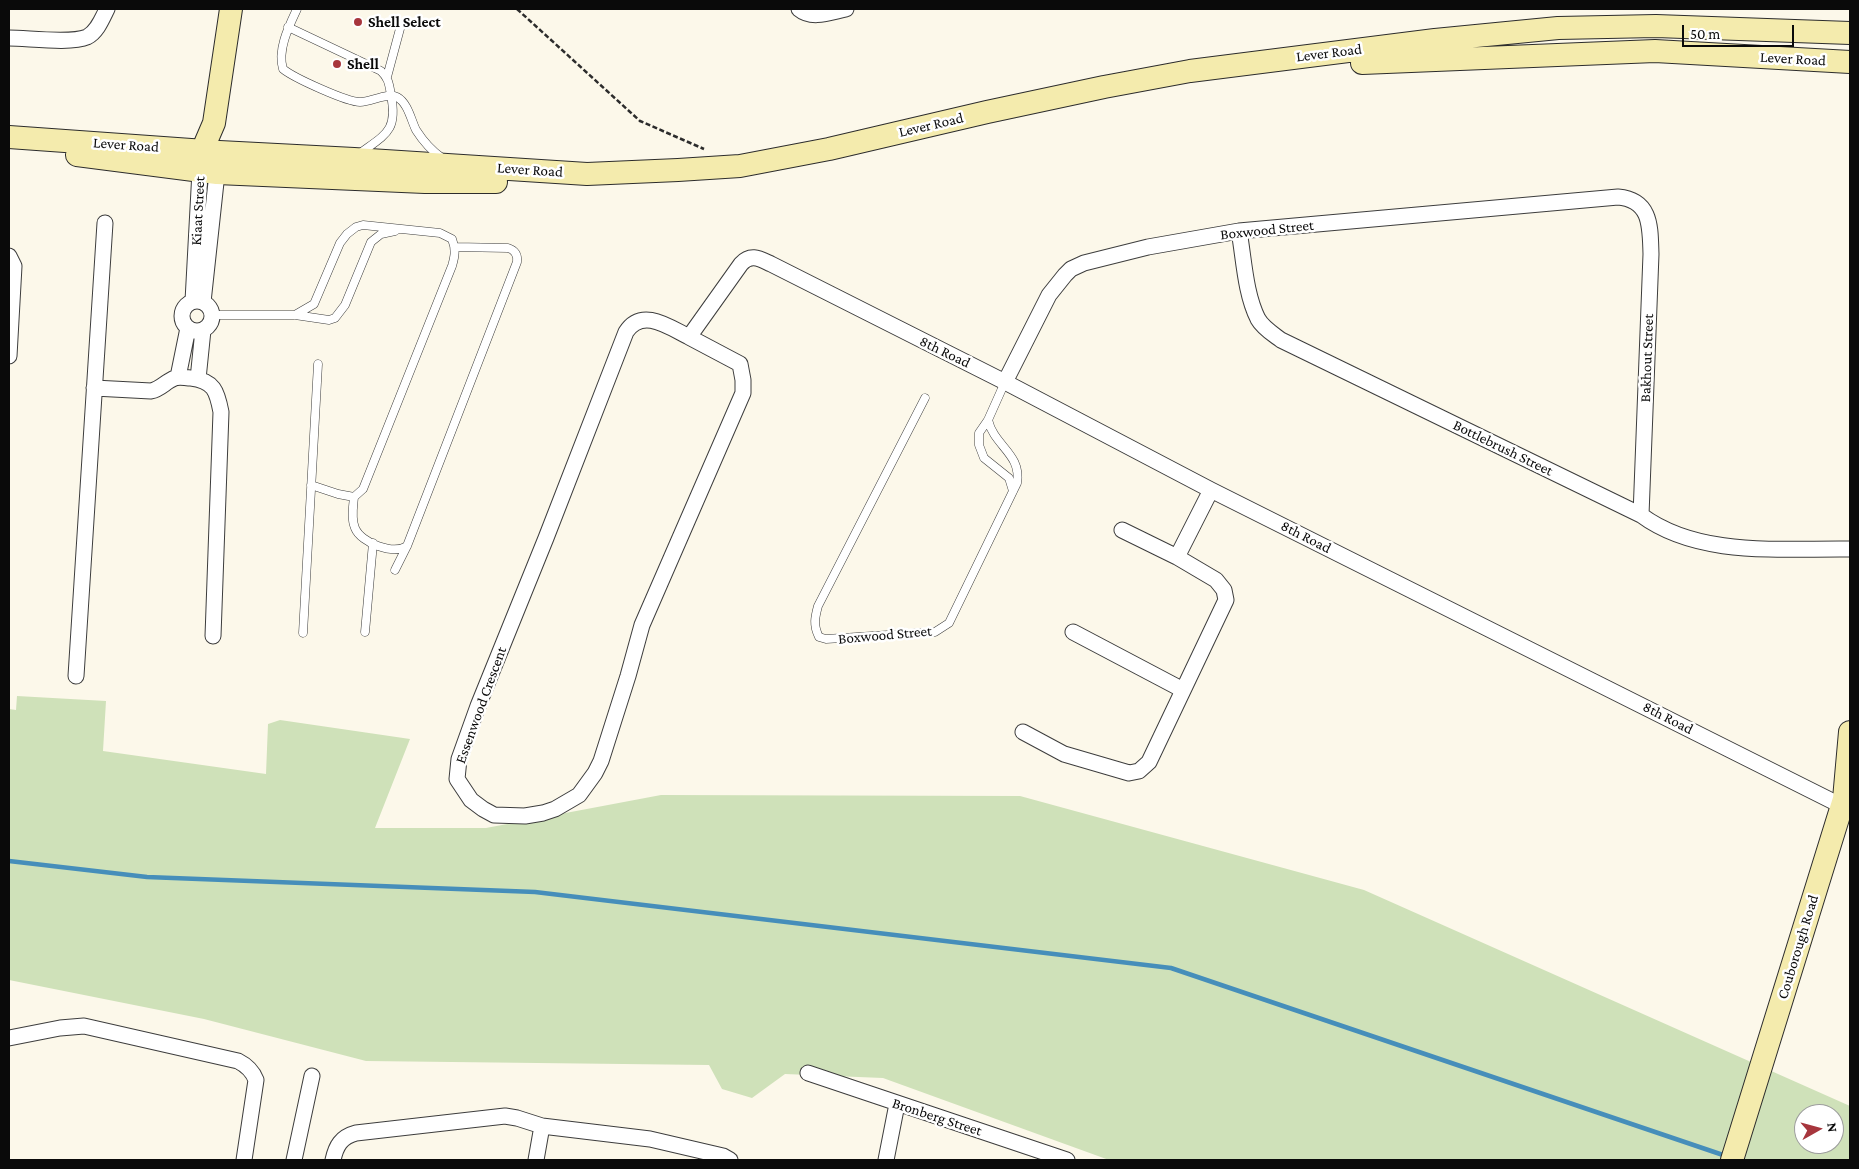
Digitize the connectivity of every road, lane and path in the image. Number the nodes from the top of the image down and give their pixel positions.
1 (107, 9) edge
2 (231, 9) edge
3 (297, 9) edge
4 (517, 9) edge
5 (799, 9) edge
6 (846, 9) edge
7 (1657, 17) edge
8 (402, 25) dead end
9 (288, 27) junction
10 (1850, 33) edge
11 (9, 38) edge
12 (1655, 50) junction
13 (1850, 62) edge
14 (387, 76) junction
15 (391, 95) junction
16 (9, 137) edge
17 (9, 149) edge
18 (704, 149) dead end
19 (354, 159) junction
20 (210, 162) junction
21 (450, 164) junction
22 (1638, 203) joint
23 (105, 223) dead end
24 (399, 230) junction
25 (1239, 231) junction
26 (455, 247) junction
27 (9, 256) edge
28 (198, 302) junction
29 (212, 315) junction
30 (295, 315) junction
31 (188, 328) junction
32 (204, 330) junction
33 (689, 337) junction
34 (9, 356) edge
35 (318, 364) dead end
36 (178, 377) junction
37 (198, 379) junction
38 (1005, 382) junction
39 (94, 388) junction
40 (925, 398) dead end
41 (988, 420) junction
42 (311, 484) junction
43 (1211, 490) junction
44 (1012, 491) junction
45 (354, 497) junction
46 (1641, 515) junction
47 (1122, 530) dead end
48 (373, 543) junction
49 (407, 546) junction
50 (1850, 549) edge
51 (1177, 557) junction
52 (395, 570) dead end
53 (366, 632) dead end
54 (1073, 632) dead end
55 (303, 633) dead end
56 (213, 636) dead end
57 (76, 676) dead end
58 (1183, 690) junction
59 (1023, 732) dead end
60 (1850, 732) edge
61 (1845, 807) edge
62 (9, 1038) edge
63 (808, 1073) dead end
64 (312, 1076) dead end
65 (897, 1104) junction
66 (542, 1126) junction
67 (1733, 1157) edge
68 (1061, 1159) edge
69 (244, 1160) edge
70 (294, 1160) edge
71 (333, 1160) edge
72 (536, 1160) edge
73 (730, 1160) edge
74 (886, 1160) edge

1 - 11 street
2 - 20 main road, Kiaat Street
3 - 9 lane
4 - 18 path
5 - 6 street
7 - 10 main road, Lever Road
7 - 12 main road
7 - 21 main road, Lever Road
8 - 14 lane
9 - 14 lane
9 - 15 lane
12 - 13 main road, Lever Road
12 - 20 main road, Lever Road
14 - 15 lane
15 - 19 lane
15 - 21 lane
16 - 20 main road, Lever Road
17 - 20 main road, Lever Road
19 - 20 main road, Lever Road
19 - 21 main road, Lever Road
20 - 28 street, Kiaat Street
22 - 25 street, Boxwood Street
22 - 46 street, Bakhout Street
23 - 39 street
24 - 26 lane
24 - 30 lane
24 - 30 lane
25 - 38 street, Boxwood Street
25 - 46 street, Bottlebrush Street
26 - 45 lane
26 - 49 lane
27 - 34 street
28 - 29 street
28 - 31 street
29 - 30 lane
29 - 32 street
31 - 32 street
31 - 36 street
32 - 37 street
33 - 33 street, Essenwood Crescent
33 - 38 street, 8th Road
35 - 42 lane
36 - 37 street
36 - 39 street
37 - 56 street
38 - 41 lane, Boxwood Street
38 - 43 street, 8th Road
39 - 57 street
40 - 44 lane, Boxwood Street
41 - 44 lane, Boxwood Street
41 - 44 lane, Boxwood Street
42 - 45 lane
42 - 55 lane
43 - 51 street
43 - 61 street, 8th Road
45 - 48 lane
46 - 50 street, Bottlebrush Street
47 - 51 street
48 - 49 lane
48 - 53 lane
49 - 52 lane
51 - 58 street
54 - 58 street
58 - 59 street
60 - 61 main road, Couborough Road
61 - 67 main road, Couborough Road
62 - 69 street
63 - 65 street, Bronberg Street
64 - 70 street
65 - 68 street, Bronberg Street
65 - 74 street
66 - 71 street
66 - 72 street
66 - 73 street

